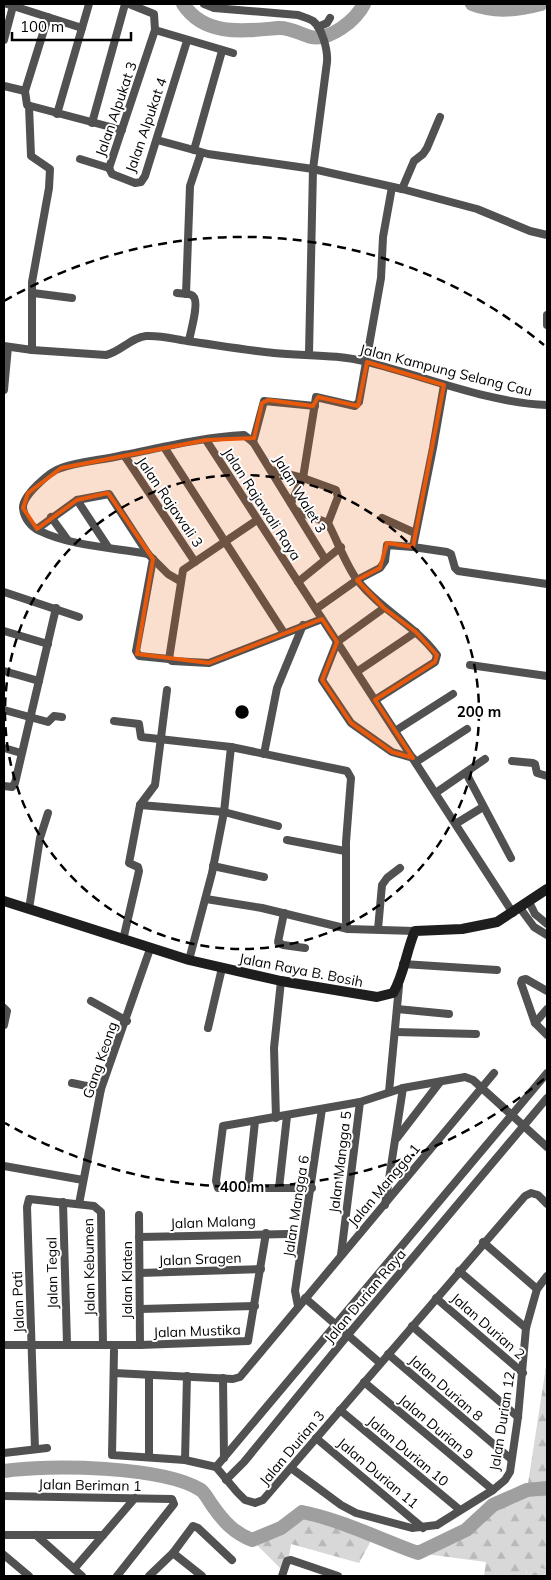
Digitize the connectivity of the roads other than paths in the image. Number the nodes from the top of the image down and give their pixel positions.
1 (89, 4) edge
2 (125, 4) edge
3 (129, 4) edge
4 (204, 4) edge
5 (10, 5) edge
6 (48, 17) junction
7 (330, 18) dead end
8 (82, 28) junction
9 (318, 28) junction
10 (155, 30) junction
11 (4, 40) edge
12 (187, 41) junction
13 (222, 51) junction
14 (233, 53) dead end
15 (4, 86) edge
16 (25, 91) junction
17 (29, 106) junction
18 (57, 114) junction
19 (440, 117) dead end
20 (92, 123) junction
21 (122, 130) junction
22 (157, 140) junction
23 (197, 151) junction
24 (80, 158) dead end
25 (109, 168) junction
26 (313, 169) junction
27 (392, 187) junction
28 (402, 189) junction
29 (547, 235) edge
30 (33, 293) junction
31 (177, 293) dead end
32 (186, 294) junction
33 (72, 298) dead end
34 (547, 315) edge
35 (547, 325) edge
36 (189, 341) junction
37 (6, 346) edge
38 (32, 350) junction
39 (308, 354) junction
40 (367, 362) junction
41 (444, 385) junction
42 (4, 390) edge
43 (315, 406) junction
44 (547, 406) edge
45 (206, 440) junction
46 (253, 442) junction
47 (164, 447) junction
48 (124, 455) junction
49 (270, 470) junction
50 (303, 478) junction
51 (77, 500) junction
52 (293, 507) junction
53 (51, 517) junction
54 (382, 518) dead end
55 (257, 520) junction
56 (328, 523) junction
57 (37, 529) junction
58 (415, 533) junction
59 (66, 539) junction
60 (226, 543) junction
61 (108, 547) junction
62 (341, 547) junction
63 (413, 547) junction
64 (151, 557) junction
65 (325, 559) junction
66 (195, 562) junction
67 (357, 580) junction
68 (180, 581) junction
69 (298, 582) junction
70 (547, 584) edge
71 (4, 592) edge
72 (56, 608) junction
73 (384, 608) junction
74 (316, 609) junction
75 (79, 617) dead end
76 (322, 618) junction
77 (303, 626) junction
78 (4, 631) edge
79 (416, 632) junction
80 (284, 633) junction
81 (338, 642) junction
82 (48, 644) junction
83 (169, 659) junction
84 (470, 664) dead end
85 (4, 671) edge
86 (358, 671) junction
87 (547, 676) edge
88 (38, 681) junction
89 (167, 690) dead end
90 (453, 694) dead end
91 (375, 700) junction
92 (4, 710) edge
93 (30, 716) junction
94 (62, 718) dead end
95 (114, 721) dead end
96 (467, 729) dead end
97 (395, 731) junction
98 (160, 739) junction
99 (231, 747) junction
100 (4, 748) edge
101 (21, 753) junction
102 (264, 754) junction
103 (485, 759) dead end
104 (415, 760) junction
105 (512, 761) dead end
106 (466, 773) junction
107 (547, 776) edge
108 (4, 786) edge
109 (436, 792) junction
110 (140, 805) junction
111 (483, 807) junction
112 (224, 812) junction
113 (48, 813) dead end
114 (457, 823) junction
115 (278, 826) dead end
116 (287, 840) dead end
117 (345, 851) junction
118 (511, 858) dead end
119 (213, 866) junction
120 (400, 868) dead end
121 (264, 877) dead end
122 (547, 889) edge
123 (206, 899) junction
124 (4, 901) edge
125 (528, 902) junction
126 (29, 909) junction
127 (516, 910) junction
128 (284, 913) junction
129 (547, 924) edge
130 (378, 929) junction
131 (348, 930) junction
132 (415, 931) junction
133 (547, 936) edge
134 (123, 940) junction
135 (305, 948) dead end
136 (150, 950) junction
137 (189, 960) junction
138 (403, 964) junction
139 (222, 968) junction
140 (497, 970) dead end
141 (281, 981) junction
142 (399, 984) junction
143 (547, 990) edge
144 (91, 1001) dead end
145 (4, 1008) edge
146 (547, 1009) edge
147 (397, 1010) junction
148 (449, 1014) dead end
149 (126, 1021) junction
150 (535, 1023) junction
151 (4, 1025) edge
152 (208, 1028) dead end
153 (394, 1032) junction
154 (476, 1034) dead end
155 (547, 1035) edge
156 (494, 1073) dead end
157 (547, 1073) edge
158 (440, 1082) junction
159 (72, 1083) dead end
160 (403, 1088) junction
161 (480, 1088) junction
162 (102, 1089) junction
163 (389, 1092) junction
164 (547, 1098) edge
165 (360, 1102) junction
166 (322, 1109) junction
167 (287, 1116) junction
168 (512, 1116) junction
169 (276, 1118) junction
170 (255, 1121) junction
171 (524, 1127) junction
172 (395, 1140) junction
173 (547, 1148) edge
174 (4, 1166) edge
175 (83, 1180) junction
176 (248, 1188) junction
177 (279, 1188) junction
178 (312, 1188) junction
179 (80, 1199) junction
180 (63, 1202) junction
181 (547, 1204) edge
182 (385, 1205) junction
183 (139, 1215) dead end
184 (266, 1233) junction
185 (287, 1234) dead end
186 (139, 1237) junction
187 (484, 1242) junction
188 (341, 1255) junction
189 (261, 1270) junction
190 (459, 1271) junction
191 (140, 1273) junction
192 (547, 1276) edge
193 (537, 1289) junction
194 (305, 1298) junction
195 (436, 1298) junction
196 (255, 1306) junction
197 (298, 1306) junction
198 (140, 1309) junction
199 (336, 1326) junction
200 (412, 1326) junction
201 (526, 1328) junction
202 (347, 1336) junction
203 (66, 1344) junction
204 (4, 1345) edge
205 (32, 1345) junction
206 (103, 1345) junction
207 (140, 1345) junction
208 (114, 1351) dead end
209 (388, 1354) junction
210 (380, 1363) junction
211 (114, 1373) junction
212 (523, 1373) junction
213 (149, 1375) junction
214 (187, 1376) junction
215 (223, 1378) junction
216 (364, 1382) junction
217 (340, 1410) junction
218 (518, 1417) junction
219 (316, 1438) junction
220 (47, 1448) dead end
221 (35, 1450) junction
222 (232, 1450) junction
223 (4, 1453) edge
224 (149, 1456) junction
225 (224, 1458) junction
226 (511, 1459) junction
227 (185, 1460) junction
228 (244, 1462) junction
229 (216, 1467) junction
230 (291, 1468) junction
231 (226, 1480) junction
232 (493, 1490) junction
233 (4, 1496) edge
234 (135, 1498) junction
235 (460, 1510) junction
236 (423, 1528) junction
237 (4, 1535) edge
238 (36, 1535) junction
239 (103, 1536) junction
240 (173, 1553) junction
241 (4, 1555) edge
242 (232, 1560) dead end
243 (74, 1570) junction
244 (320, 1573) edge
245 (30, 1576) edge
246 (82, 1576) edge
247 (117, 1576) edge
248 (149, 1576) edge
249 (202, 1576) edge
250 (282, 1576) edge
251 (338, 1576) edge

1 - 8 street
2 - 20 street
3 - 10 street
4 - 9 street
5 - 6 street
5 - 11 street
6 - 8 street
6 - 16 street
7 - 9 street
8 - 18 street
9 - 26 street
10 - 12 street
10 - 21 street, Jalan Alpukat 3
12 - 13 street
12 - 22 street, Jalan Alpukat 4
13 - 14 street
13 - 23 street
15 - 16 street
16 - 17 street
17 - 18 street
17 - 30 street
18 - 20 street
19 - 28 street
20 - 21 street
21 - 25 street, Jalan Alpukat 3
22 - 23 street
22 - 25 street, Jalan Alpukat 4
23 - 26 street
23 - 32 street
24 - 25 street
26 - 27 street
26 - 39 street
27 - 28 street
27 - 40 street
28 - 29 street
30 - 33 street
30 - 38 street
31 - 32 street
32 - 36 street
34 - 35 street
36 - 38 street, Jalan Kampung Selang Cau
36 - 39 street, Jalan Kampung Selang Cau
37 - 38 street, Jalan Kampung Selang Cau
37 - 42 street
39 - 40 street, Jalan Kampung Selang Cau
40 - 41 street, Jalan Kampung Selang Cau
40 - 43 street
41 - 44 street, Jalan Kampung Selang Cau
41 - 58 street
43 - 46 street
43 - 50 street
45 - 46 street
45 - 47 street
45 - 55 street, Jalan Rajawali Raya
46 - 49 street, Jalan Walet 3
47 - 48 street
47 - 60 street
48 - 57 street
48 - 66 street, Jalan Rajawali 3
49 - 50 street
49 - 52 street, Jalan Walet 3
50 - 52 street
50 - 56 street
51 - 53 street
51 - 61 street
51 - 64 street
52 - 56 street
52 - 65 street, Jalan Walet 3
53 - 57 street
53 - 59 street
54 - 58 street
55 - 60 street
55 - 69 street, Jalan Rajawali Raya
56 - 62 street
57 - 59 street
58 - 63 street
59 - 61 street
60 - 66 street
60 - 80 street
61 - 64 street
62 - 65 street
62 - 67 street
63 - 67 street
63 - 70 street
64 - 68 street
64 - 83 street
65 - 69 street
66 - 68 street
67 - 73 street
67 - 74 street
68 - 83 street
69 - 74 street, Jalan Rajawali Raya
71 - 72 street
72 - 75 street
72 - 82 street
73 - 79 street
73 - 81 street
74 - 76 street, Jalan Rajawali Raya
76 - 77 street
76 - 81 street, Jalan Rajawali Raya
77 - 80 street
77 - 102 street
78 - 82 street
79 - 86 street
79 - 91 street
80 - 83 street
81 - 86 street, Jalan Rajawali Raya
81 - 104 street
82 - 88 street
84 - 87 street
85 - 88 street
86 - 91 street, Jalan Rajawali Raya
88 - 93 street
89 - 98 street
90 - 97 street
91 - 97 street, Jalan Rajawali Raya
92 - 93 street
93 - 94 street
93 - 101 street
95 - 98 street
96 - 104 street
97 - 104 street, Jalan Rajawali Raya
98 - 99 street
98 - 110 street
99 - 102 street
99 - 112 street
100 - 101 street
101 - 108 street
102 - 117 street
103 - 106 street
104 - 109 street, Jalan Rajawali Raya
105 - 107 street
106 - 109 street
106 - 111 street
109 - 114 street, Jalan Rajawali Raya
110 - 112 street
110 - 134 street
111 - 114 street
111 - 118 street
112 - 115 street
112 - 119 street
113 - 126 street
114 - 127 street, Jalan Rajawali Raya
116 - 117 street
117 - 131 street
119 - 121 street
119 - 123 street
120 - 130 street
122 - 125 main road
123 - 128 street
123 - 137 street
124 - 126 main road, Jalan Raya B. Bosih
125 - 127 main road
125 - 129 street
126 - 134 main road, Jalan Raya B. Bosih
127 - 132 main road
127 - 133 street, Jalan Rajawali Raya
128 - 131 street
128 - 135 street
130 - 131 street
130 - 132 street
132 - 138 main road
134 - 136 main road, Jalan Raya B. Bosih
136 - 137 main road, Jalan Raya B. Bosih
136 - 149 street, Gang Keong
137 - 139 main road, Jalan Raya B. Bosih
138 - 140 street
138 - 142 main road
139 - 141 main road, Jalan Raya B. Bosih
139 - 152 street
141 - 142 main road, Jalan Raya B. Bosih
141 - 169 street
142 - 147 street
143 - 150 street
144 - 149 street
145 - 151 street
146 - 150 street
147 - 148 street
147 - 153 street
149 - 162 street, Gang Keong
150 - 155 street
153 - 154 street
153 - 163 street
156 - 161 street, Jalan Mangga 1
157 - 168 street, Jalan Durian Raya
158 - 160 street
158 - 161 street
158 - 172 street
159 - 162 street
160 - 163 street
160 - 172 street
161 - 168 street
161 - 182 street, Jalan Mangga 1
162 - 175 street, Gang Keong
163 - 165 street
164 - 171 street, Jalan Durian Raya
165 - 166 street
165 - 188 street, Jalan Mangga 5
166 - 167 street
166 - 178 street, Jalan Mangga 6
167 - 169 street
167 - 177 street
168 - 171 street
168 - 199 street, Jalan Durian Raya
169 - 170 street
170 - 176 street
170 - 176 street
171 - 173 street
171 - 202 street, Jalan Durian Raya
172 - 182 street
174 - 175 street
175 - 179 street, Gang Keong
176 - 177 street
177 - 178 street
178 - 197 street, Jalan Mangga 6
179 - 180 street
179 - 206 street, Jalan Kebumen
180 - 203 street, Jalan Tegal
180 - 205 street, Jalan Pati
181 - 187 street, Jalan Durian 3
182 - 188 street, Jalan Mangga 1
183 - 186 street, Jalan Klaten
184 - 185 street, Jalan Malang
184 - 186 street, Jalan Malang
184 - 189 street
186 - 191 street, Jalan Klaten
187 - 190 street, Jalan Durian 3
187 - 193 street
188 - 194 street, Jalan Mangga 1
189 - 191 street, Jalan Sragen
189 - 196 street
190 - 195 street, Jalan Durian 3
190 - 201 street
191 - 198 street, Jalan Klaten
192 - 193 street, Jalan Durian 12
193 - 201 street, Jalan Durian 12
194 - 197 street, Jalan Mangga 1
194 - 199 street
195 - 200 street, Jalan Durian 3
195 - 212 street, Jalan Durian 2
196 - 198 street
196 - 207 street, Jalan Mustika
197 - 215 street, Jalan Mangga 1
198 - 207 street, Jalan Klaten
199 - 202 street
199 - 222 street, Jalan Durian Raya
200 - 209 street, Jalan Durian 3
200 - 218 street
201 - 212 street, Jalan Durian 12
202 - 210 street
202 - 228 street, Jalan Durian Raya
203 - 205 street
203 - 206 street
204 - 205 street
205 - 221 street, Jalan Pati
206 - 207 street
208 - 211 street
209 - 210 street, Jalan Durian 3
209 - 226 street, Jalan Durian 8
210 - 216 street, Jalan Durian 3
211 - 213 street
211 - 224 street
212 - 218 street, Jalan Durian 12
213 - 214 street
213 - 224 street
214 - 215 street
214 - 227 street
215 - 225 street
216 - 217 street, Jalan Durian 3
216 - 232 street, Jalan Durian 9
217 - 219 street, Jalan Durian 3
217 - 235 street, Jalan Durian 10
218 - 226 street, Jalan Durian 12
219 - 230 street, Jalan Durian 3
219 - 236 street, Jalan Durian 11
220 - 221 street
221 - 223 street
222 - 225 street, Jalan Durian Raya
222 - 228 street
224 - 227 street
225 - 229 street, Jalan Durian Raya
226 - 232 street, Jalan Durian 12
227 - 229 street
228 - 231 street, Jalan Durian Raya
229 - 231 street, Jalan Durian 3
230 - 231 street, Jalan Durian 3
230 - 236 street, Jalan Durian 12
232 - 235 street, Jalan Durian 12
233 - 234 street, Jalan Beriman 1
234 - 239 street
234 - 247 street, Jalan Beriman 1
235 - 236 street, Jalan Durian 12
237 - 238 street
238 - 239 street
238 - 243 street
239 - 243 street
240 - 242 street
240 - 248 street
240 - 249 street
241 - 245 street
243 - 246 street
244 - 250 street
244 - 251 street

